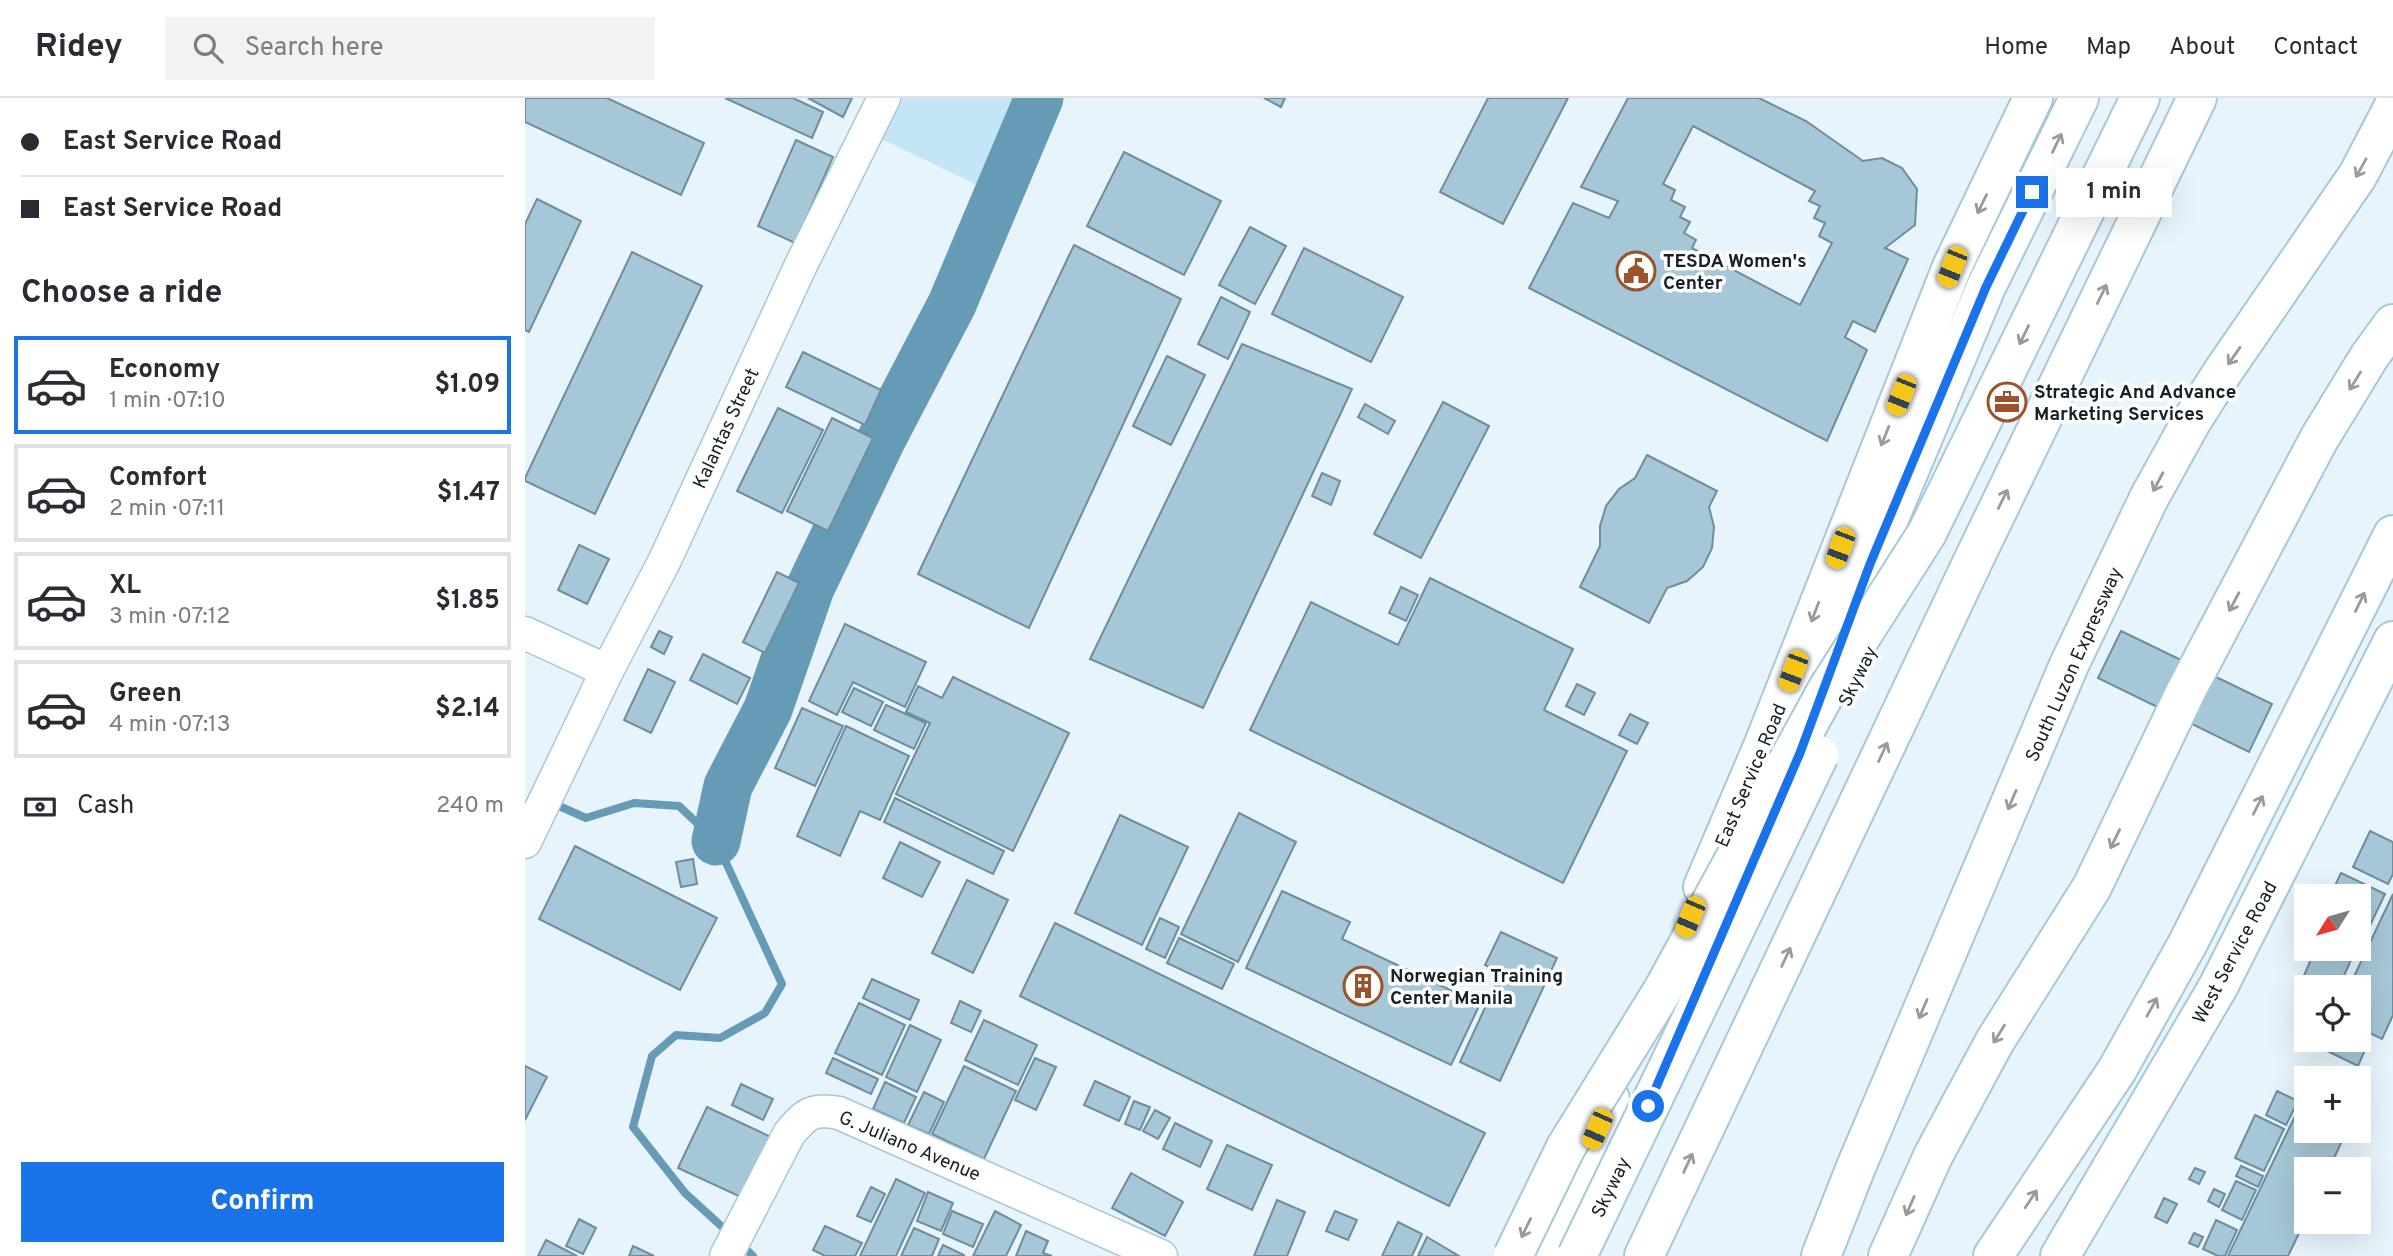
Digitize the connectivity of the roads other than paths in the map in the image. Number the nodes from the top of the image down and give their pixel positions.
1 (884, 98) edge
2 (2033, 98) edge
3 (2079, 98) edge
4 (2140, 98) edge
5 (2195, 102) edge
6 (2393, 108) edge
7 (2393, 324) edge
8 (1927, 533) junction
9 (2393, 535) edge
10 (1855, 556) junction
11 (525, 633) edge
12 (2393, 641) edge
13 (607, 671) junction
14 (530, 832) edge
15 (1856, 1167) junction
16 (1650, 1246) edge
17 (728, 1252) edge
18 (1161, 1256) edge
19 (1513, 1256) edge
20 (1542, 1256) edge
21 (1579, 1256) edge
22 (1798, 1256) edge
23 (1821, 1256) edge
24 (1888, 1256) edge
25 (1993, 1256) edge
26 (2060, 1256) edge

1 - 13 street, Kalantas Street
2 -> 10 main road, East Service Road
10 -> 3 main road, East Service Road
4 -> 8 main road, Skyway
16 -> 5 main road
6 -> 15 main road, South Luzon Expressway
7 -> 24 main road
8 -> 19 main road, bridge
8 - 21 main road, Skyway, bridge
25 -> 9 main road
10 -> 20 main road, East Service Road
10 - 21 main road, East Service Road
11 - 13 street
12 - 26 main road, West Service Road
13 - 14 street, Kalantas Street
15 - 22 main road
15 - 23 main road, South Luzon Expressway
17 - 18 street, G. Juliano Avenue

